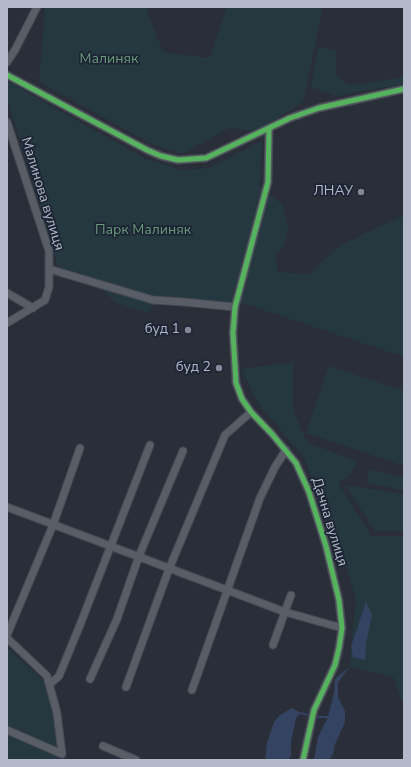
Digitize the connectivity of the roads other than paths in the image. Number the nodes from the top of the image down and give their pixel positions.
1 (37, 7) edge
2 (7, 62) edge
3 (7, 74) edge
4 (404, 90) edge
5 (7, 122) edge
6 (269, 129) junction
7 (49, 269) junction
8 (7, 293) edge
9 (32, 308) junction
10 (236, 308) junction
11 (7, 323) edge
12 (251, 412) junction
13 (150, 445) dead end
14 (80, 448) dead end
15 (183, 450) dead end
16 (286, 450) junction
17 (7, 507) edge
18 (53, 525) junction
19 (110, 546) junction
20 (139, 556) junction
21 (169, 569) junction
22 (228, 590) junction
23 (291, 595) dead end
24 (285, 612) junction
25 (342, 628) junction
26 (7, 635) edge
27 (7, 638) edge
28 (274, 645) dead end
29 (90, 679) dead end
30 (50, 684) junction
31 (126, 687) dead end
32 (192, 690) dead end
33 (7, 730) edge
34 (103, 746) dead end
35 (136, 760) edge
36 (303, 760) edge

1 - 2 street
3 - 6 street
4 - 6 street
5 - 7 street, Малинова вулиця
6 - 10 street, Дачна вулиця
7 - 9 street, Малинова вулиця
7 - 10 street
8 - 9 street
9 - 11 street, Малинова вулиця
10 - 12 street, Дачна вулиця
12 - 16 street, Дачна вулиця
12 - 21 street
13 - 19 street
14 - 18 street
15 - 20 street
16 - 22 street
16 - 25 street, Дачна вулиця
17 - 18 street
18 - 19 street
18 - 26 street
19 - 20 street
19 - 30 street
20 - 21 street
20 - 29 street
21 - 22 street
21 - 31 street
22 - 24 street
22 - 32 street
23 - 24 street
24 - 25 street
24 - 28 street
25 - 36 street, Дачна вулиця
27 - 30 street
30 - 33 street
34 - 35 street

